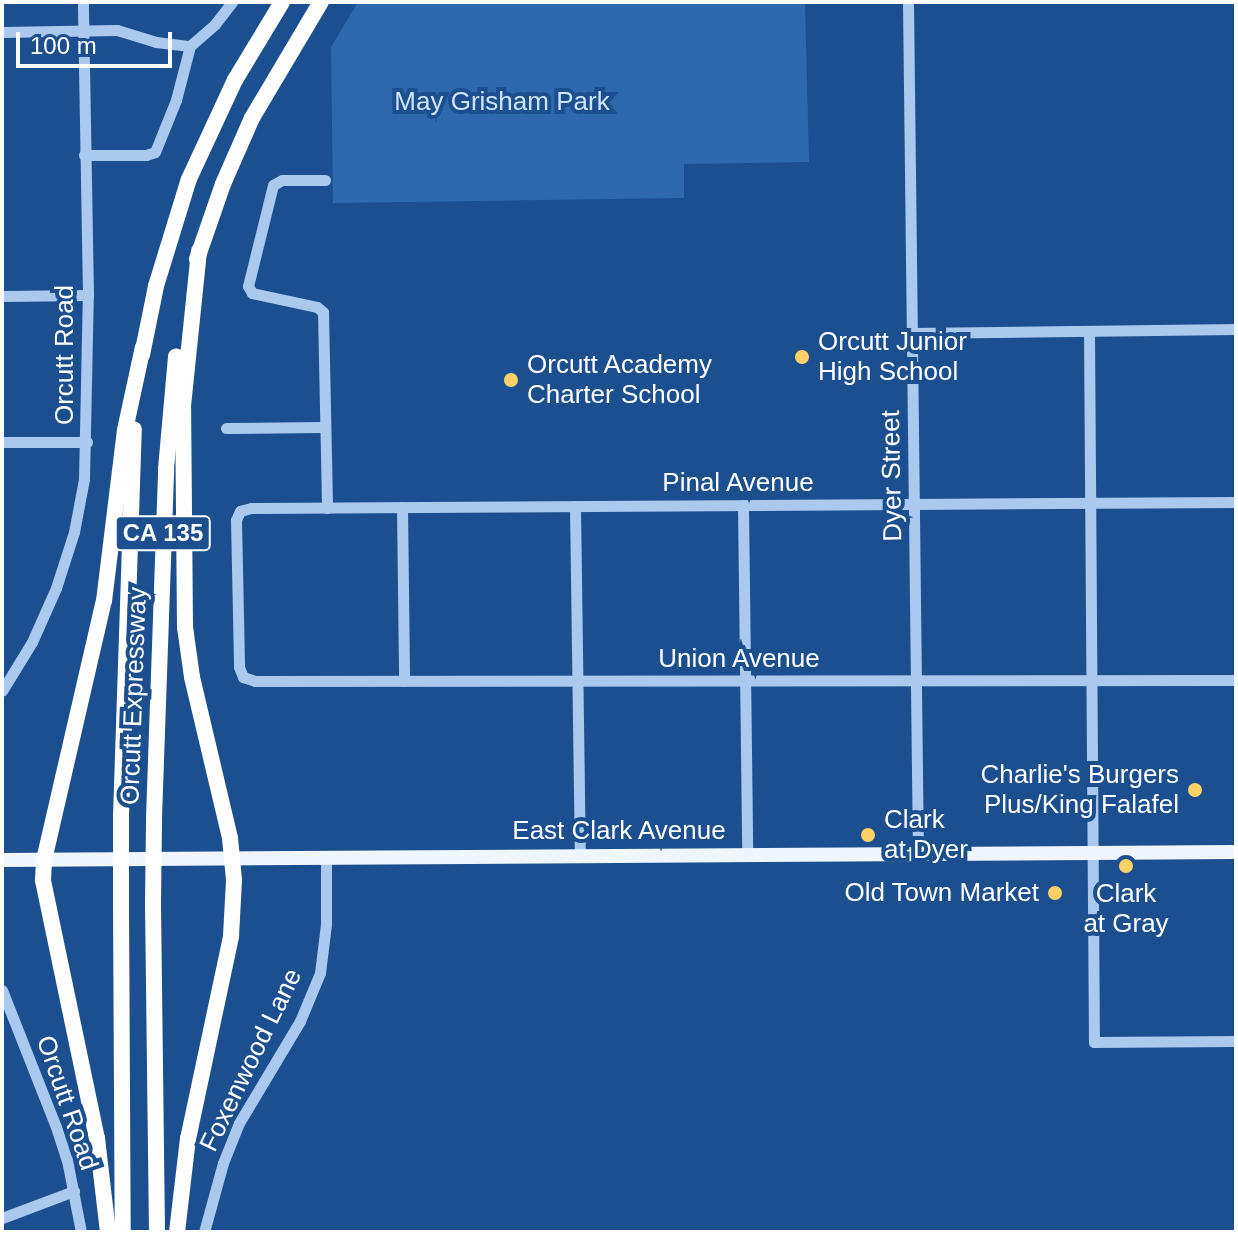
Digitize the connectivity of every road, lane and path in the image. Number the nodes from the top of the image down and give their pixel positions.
1 (83, 2) edge
2 (232, 2) edge
3 (282, 2) edge
4 (321, 2) edge
5 (908, 2) edge
6 (83, 31) junction
7 (2, 32) edge
8 (190, 46) junction
9 (84, 155) junction
10 (325, 180) dead end
11 (199, 251) junction
12 (88, 295) junction
13 (2, 296) edge
14 (1236, 329) edge
15 (1089, 331) junction
16 (912, 333) junction
17 (143, 347) junction
18 (325, 427) junction
19 (226, 428) dead end
20 (2, 442) edge
21 (87, 442) junction
22 (1236, 502) edge
23 (1090, 503) junction
24 (914, 504) junction
25 (743, 505) junction
26 (575, 506) junction
27 (402, 507) junction
28 (327, 508) junction
29 (243, 677) joint
30 (916, 680) junction
31 (1091, 680) junction
32 (1236, 680) edge
33 (404, 681) junction
34 (577, 681) junction
35 (745, 681) junction
36 (2, 691) edge
37 (1092, 852) junction
38 (1236, 852) edge
39 (918, 853) junction
40 (747, 854) junction
41 (580, 855) junction
42 (233, 858) junction
43 (326, 859) junction
44 (2, 860) edge
45 (44, 860) junction
46 (2, 990) edge
47 (1236, 1041) edge
48 (74, 1191) junction
49 (2, 1218) edge
50 (81, 1232) edge
51 (108, 1232) edge
52 (123, 1232) edge
53 (157, 1232) edge
54 (177, 1232) edge
55 (204, 1232) edge

1 - 6 street, Orcutt Road
2 - 8 street
3 - 17 highway, Orcutt Expressway / CA 135
4 - 11 highway, Orcutt Expressway / CA 135
5 - 16 street, Dyer Street
6 - 7 street
6 - 8 street
6 - 9 street, Orcutt Road
8 - 9 street
9 - 12 street, Orcutt Road
10 - 18 street
11 - 42 highway
11 - 53 highway, Orcutt Expressway / CA 135, bridge
12 - 13 street
12 - 21 street, Orcutt Road
14 - 15 street
15 - 16 street
15 - 23 street
16 - 24 street, Dyer Street
17 - 45 highway
17 - 52 highway, Orcutt Expressway / CA 135, bridge
18 - 19 street
18 - 28 street
20 - 21 street
21 - 36 street, Orcutt Road
22 - 23 street, Pinal Avenue
23 - 24 street, Pinal Avenue
23 - 31 street
24 - 25 street, Pinal Avenue
24 - 30 street, Dyer Street
25 - 26 street, Pinal Avenue
25 - 35 street
26 - 27 street, Pinal Avenue
26 - 34 street
27 - 28 street, Pinal Avenue
27 - 33 street
28 - 29 street, Pinal Avenue
29 - 33 street, Union Avenue
30 - 31 street, Union Avenue
30 - 35 street, Union Avenue
30 - 39 street, Dyer Street
31 - 32 street, Union Avenue
31 - 37 street
33 - 34 street, Union Avenue
34 - 35 street, Union Avenue
34 - 41 street
35 - 40 street
37 - 38 main road, East Clark Avenue
37 - 39 main road, East Clark Avenue
37 - 47 street
39 - 40 main road, East Clark Avenue
40 - 41 main road, East Clark Avenue
41 - 43 main road, East Clark Avenue
42 - 43 main road, East Clark Avenue
42 - 45 main road, East Clark Avenue
42 - 54 highway
43 - 55 street, Foxenwood Lane
44 - 45 main road, East Clark Avenue
45 - 51 highway
46 - 48 street, Orcutt Road
48 - 49 street
48 - 50 street, Orcutt Road

